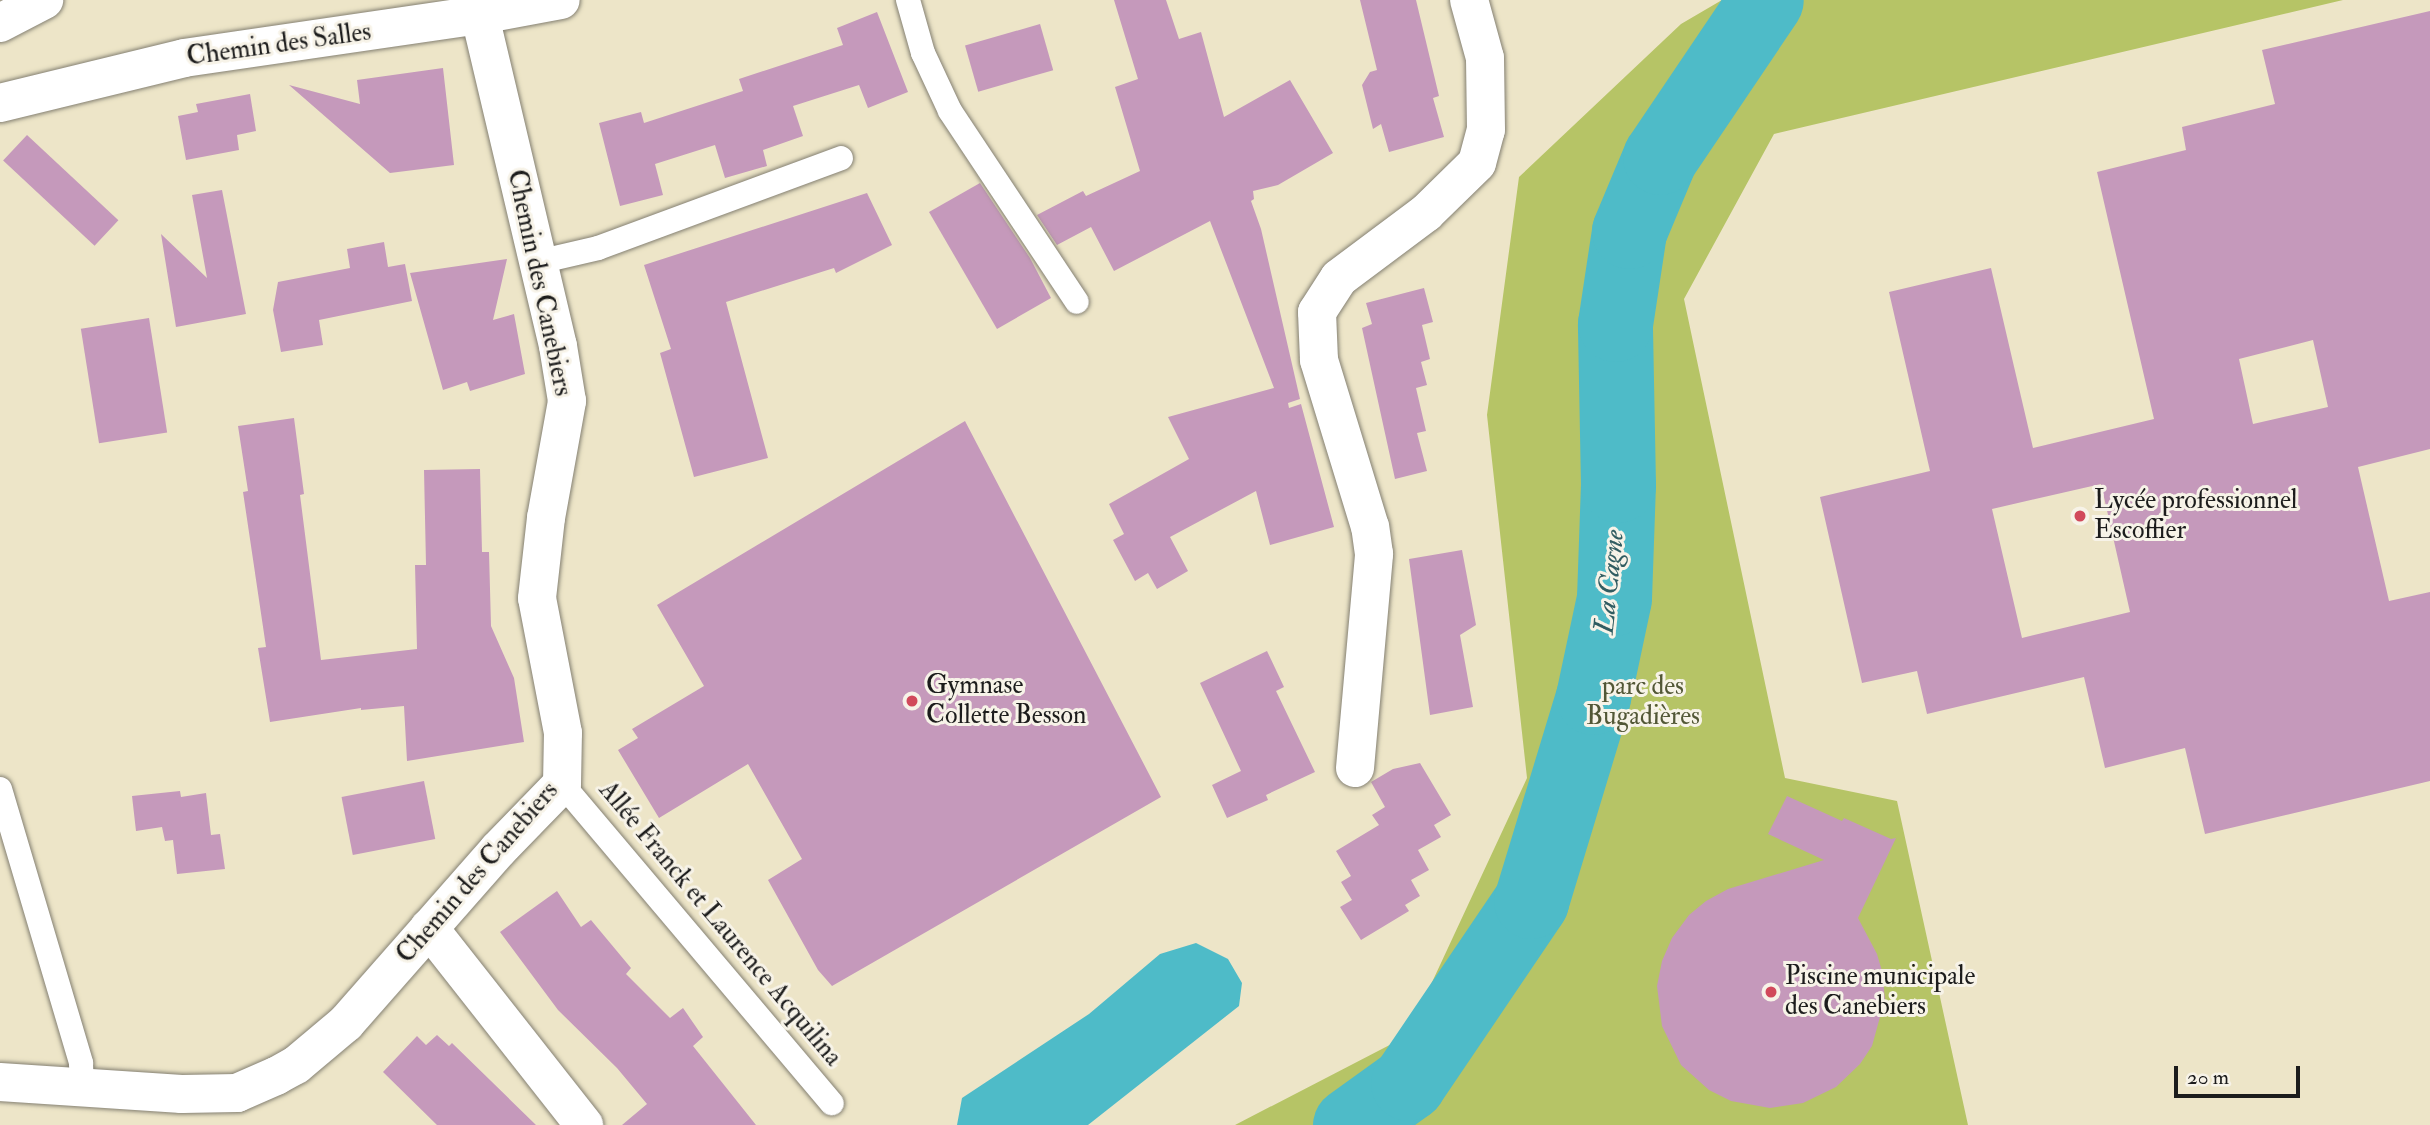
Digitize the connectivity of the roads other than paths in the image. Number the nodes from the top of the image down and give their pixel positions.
1 (44, 0) edge
2 (561, 0) edge
3 (908, 0) edge
4 (1469, 0) edge
5 (480, 15) junction
6 (0, 23) edge
7 (0, 103) edge
8 (841, 158) dead end
9 (538, 262) junction
10 (1077, 302) dead end
11 (1354, 768) dead end
12 (562, 784) junction
13 (0, 789) edge
14 (429, 928) junction
15 (0, 1082) edge
16 (82, 1088) junction
17 (832, 1103) dead end
18 (584, 1125) edge

1 - 6 street
2 - 5 street, Chemin des Salles
3 - 10 lane
4 - 11 street
5 - 7 street, Chemin des Salles
5 - 9 street, Chemin des Canebiers
8 - 9 lane
9 - 12 street, Chemin des Canebiers
12 - 14 street, Chemin des Canebiers
12 - 17 lane, Allée Franck et Laurence Acquilina
13 - 16 lane
14 - 16 street, Chemin des Canebiers
14 - 18 street
15 - 16 street, Chemin des Canebiers

